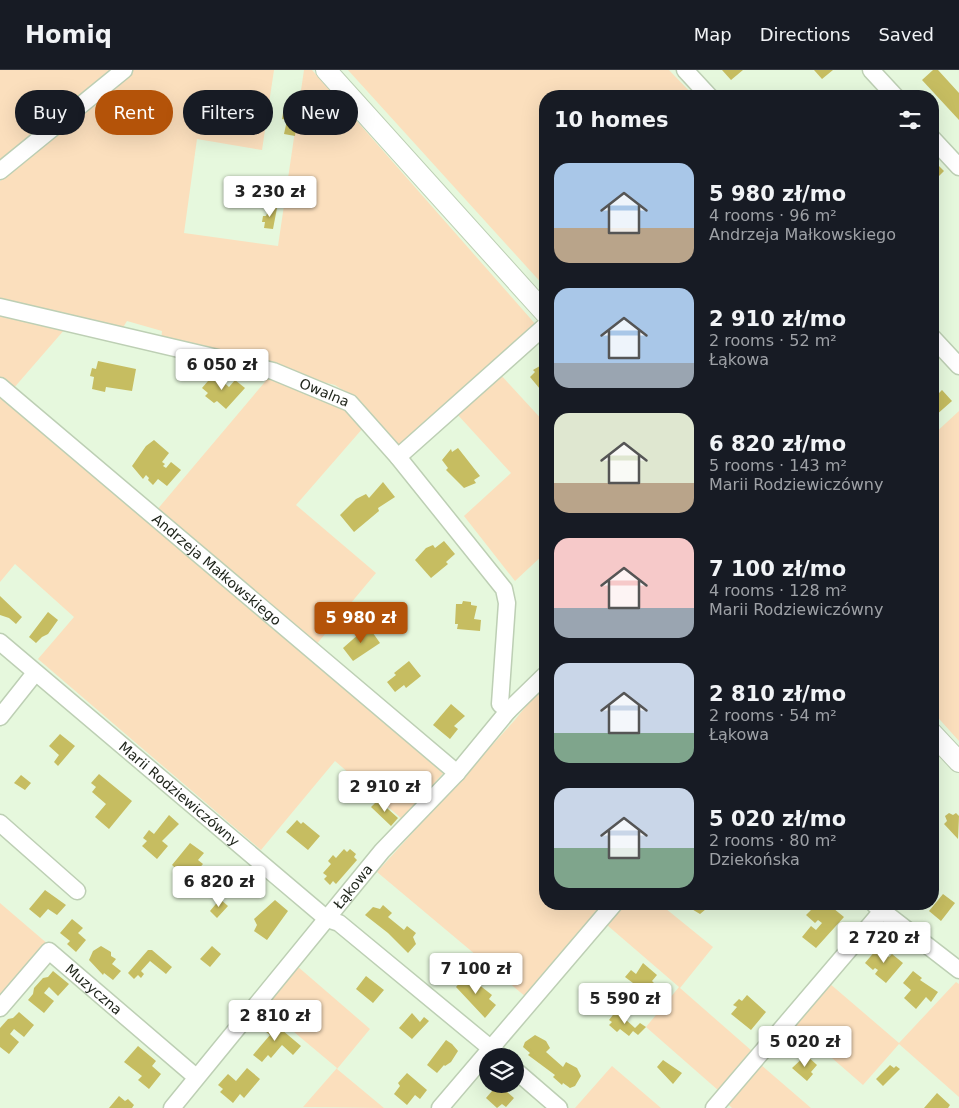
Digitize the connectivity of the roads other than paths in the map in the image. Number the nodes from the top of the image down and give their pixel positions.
1 (124, 70) edge
2 (326, 70) edge
3 (685, 70) edge
4 (871, 70) edge
5 (703, 90) edge
6 (889, 90) edge
7 (939, 146) edge
8 (959, 167) edge
9 (0, 171) edge
10 (539, 306) edge
11 (0, 307) edge
12 (539, 331) edge
13 (939, 345) edge
14 (959, 366) edge
15 (0, 386) edge
16 (398, 456) junction
17 (0, 642) edge
18 (35, 673) junction
19 (539, 681) edge
20 (508, 711) junction
21 (0, 716) edge
22 (939, 741) edge
23 (959, 762) edge
24 (457, 773) junction
25 (0, 823) edge
26 (77, 891) dead end
27 (609, 910) edge
28 (876, 910) edge
29 (882, 910) edge
30 (327, 919) junction
31 (959, 970) edge
32 (0, 1008) edge
33 (490, 1048) edge
34 (498, 1048) edge
35 (479, 1068) edge
36 (196, 1077) junction
37 (524, 1078) edge
38 (172, 1108) edge
39 (440, 1108) edge
40 (559, 1108) edge
41 (714, 1108) edge

1 - 9 street
2 - 10 main road
3 - 5 street
4 - 6 street
7 - 8 street
11 - 16 street, Owalna
12 - 16 street
13 - 14 street
15 - 24 street, Andrzeja Małkowskiego
16 - 20 street, Owalna
17 - 18 street, Marii Rodziewiczówny
18 - 21 street
18 - 30 street, Marii Rodziewiczówny
19 - 20 street, Łąkowa
20 - 24 street, Łąkowa
22 - 23 main road
24 - 30 street, Łąkowa
25 - 26 street
27 - 34 street
28 - 41 street
29 - 31 street
30 - 33 street, Marii Rodziewiczówny
30 - 36 street, Łąkowa
32 - 36 street, Muzyczna
35 - 39 street
36 - 38 street, Łąkowa
37 - 40 street

